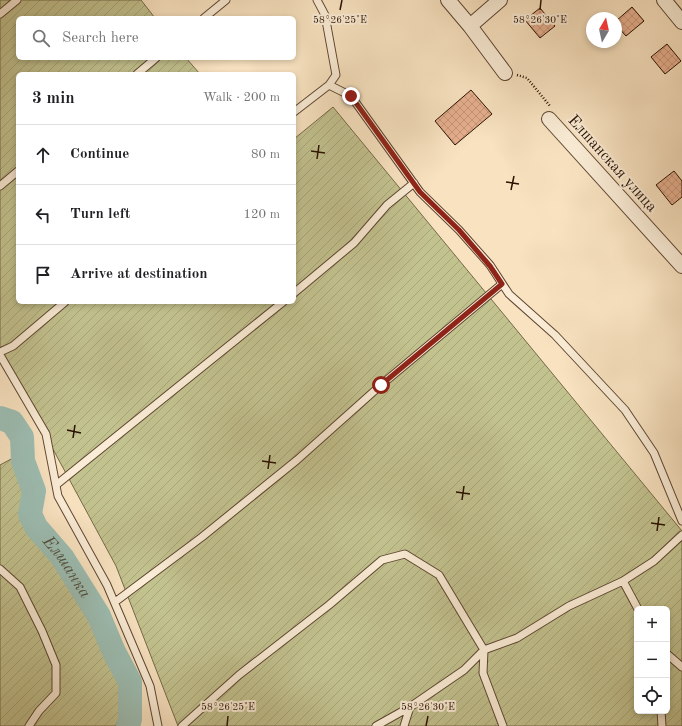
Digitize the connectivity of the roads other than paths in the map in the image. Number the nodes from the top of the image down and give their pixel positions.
1 (17, 0) edge
2 (226, 0) edge
3 (317, 0) edge
4 (448, 0) edge
5 (500, 0) edge
6 (664, 0) edge
7 (0, 14) edge
8 (206, 16) edge
9 (682, 22) edge
10 (470, 26) junction
11 (154, 60) edge
12 (139, 72) edge
13 (505, 72) road end
14 (329, 85) junction
15 (296, 110) edge
16 (549, 119) road end
17 (16, 173) edge
18 (414, 183) junction
19 (0, 186) edge
20 (682, 266) edge
21 (502, 284) junction
22 (296, 291) edge
23 (64, 304) edge
24 (281, 304) edge
25 (0, 353) edge
26 (56, 485) junction
27 (682, 521) edge
28 (682, 535) edge
29 (0, 569) edge
30 (623, 581) junction
31 (115, 602) junction
32 (636, 606) edge
33 (484, 650) junction
34 (670, 656) edge
35 (682, 668) edge
36 (410, 707) junction
37 (661, 714) edge
38 (29, 726) edge
39 (158, 726) edge
40 (182, 726) edge
41 (376, 726) edge
42 (404, 726) edge
43 (503, 726) edge
44 (662, 726) edge

1 - 7 lane
2 - 8 lane
3 - 14 lane
4 - 10 street
5 - 10 street
6 - 9 street
10 - 13 street
11 - 12 lane
14 - 15 lane
14 - 18 lane
16 - 20 street, Елшанская улица
17 - 19 lane
18 - 21 lane
18 - 22 lane
21 - 27 lane
21 - 31 lane
23 - 25 lane
24 - 26 lane
25 - 26 lane
26 - 31 lane
28 - 30 lane
29 - 38 lane
30 - 32 lane
30 - 33 lane
31 - 39 lane
33 - 36 lane
33 - 40 lane
33 - 43 lane
34 - 35 lane
36 - 41 lane
36 - 42 lane
37 - 44 lane

